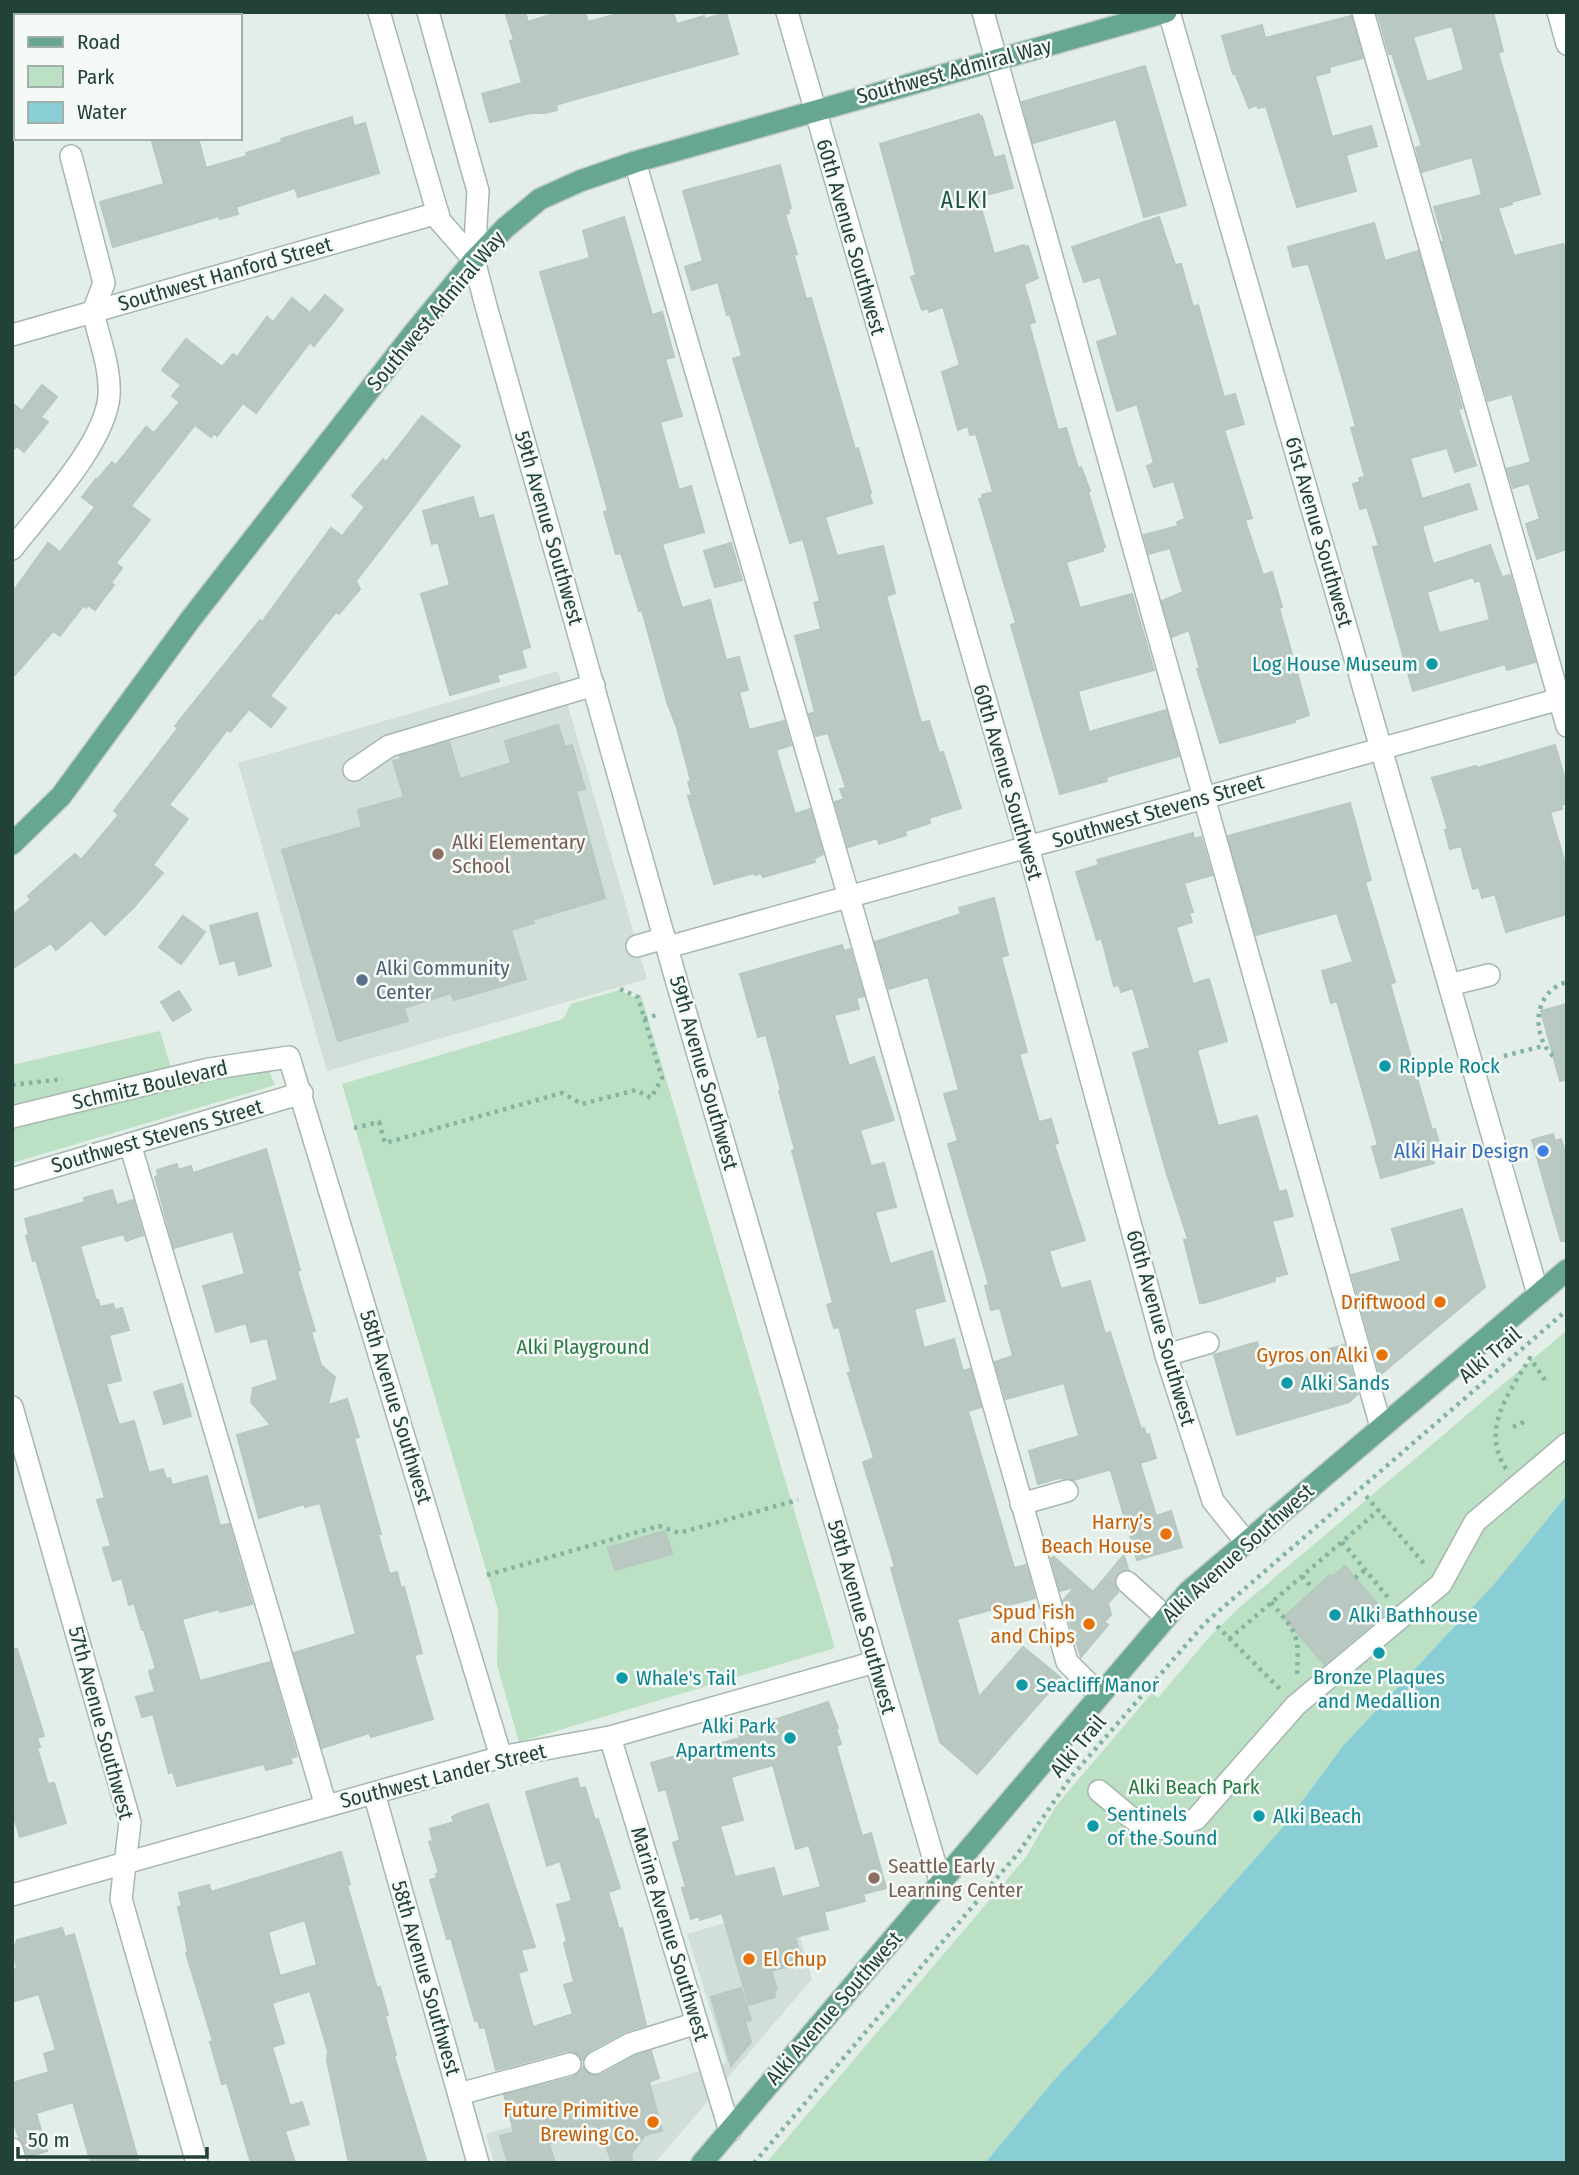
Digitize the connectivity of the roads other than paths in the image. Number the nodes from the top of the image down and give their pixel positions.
1 (379, 12) edge
2 (428, 12) edge
3 (787, 12) edge
4 (983, 12) edge
5 (1167, 12) edge
6 (1363, 12) edge
7 (1558, 12) edge
8 (1567, 44) edge
9 (996, 60) junction
10 (815, 110) junction
11 (71, 156) dead end
12 (635, 162) junction
13 (438, 213) junction
14 (474, 260) junction
15 (93, 312) junction
16 (12, 335) edge
17 (12, 549) edge
18 (594, 685) junction
19 (1563, 698) edge
20 (1567, 726) edge
21 (1381, 748) junction
22 (355, 770) dead end
23 (1204, 798) junction
24 (12, 844) edge
25 (1028, 847) junction
26 (849, 897) junction
27 (667, 943) junction
28 (637, 946) dead end
29 (1489, 975) dead end
30 (1449, 985) junction
31 (289, 1057) joint
32 (302, 1093) junction
33 (12, 1116) edge
34 (130, 1144) junction
35 (12, 1179) edge
36 (1567, 1270) edge
37 (1538, 1294) junction
38 (1208, 1343) dead end
39 (1166, 1355) junction
40 (12, 1407) edge
41 (1381, 1427) junction
42 (1567, 1444) edge
43 (1067, 1492) dead end
44 (1021, 1504) junction
45 (1246, 1542) junction
46 (1127, 1582) tunnel mouth
47 (1166, 1617) junction
48 (875, 1662) junction
49 (1099, 1694) junction
50 (610, 1737) junction
51 (500, 1757) junction
52 (1099, 1791) dead end
53 (374, 1793) junction
54 (326, 1806) junction
55 (126, 1862) junction
56 (941, 1884) junction
57 (12, 1895) edge
58 (697, 2023) junction
59 (570, 2063) dead end
60 (595, 2063) dead end
61 (459, 2095) junction
62 (730, 2131) junction
63 (12, 2149) edge
64 (16, 2163) edge
65 (197, 2163) edge
66 (478, 2163) edge
67 (702, 2163) edge

1 - 13 street, 59th Avenue Southwest
2 - 14 street, 59th Avenue Southwest
3 - 10 street, 60th Avenue Southwest
4 - 9 street
5 - 9 main road, Southwest Admiral Way
5 - 21 street, 61st Avenue Southwest
6 - 19 street
7 - 8 street
9 - 10 main road, Southwest Admiral Way
9 - 23 street
10 - 12 main road, Southwest Admiral Way
10 - 25 street, 60th Avenue Southwest
11 - 15 street
12 - 14 main road, Southwest Admiral Way
12 - 26 street
13 - 14 street, 59th Avenue Southwest
13 - 15 street, Southwest Hanford Street
14 - 18 street, 59th Avenue Southwest
14 - 24 main road, Southwest Admiral Way
15 - 16 street, Southwest Hanford Street
15 - 17 street
18 - 22 street
18 - 27 street, 59th Avenue Southwest
19 - 20 street
19 - 21 street, Southwest Stevens Street
21 - 23 street, Southwest Stevens Street
21 - 30 street, 61st Avenue Southwest
23 - 25 street, Southwest Stevens Street
23 - 41 street
25 - 26 street, Southwest Stevens Street
25 - 39 street, 60th Avenue Southwest
26 - 27 street, Southwest Stevens Street
26 - 44 street
27 - 28 street, Southwest Stevens Street
27 - 48 street, 59th Avenue Southwest
29 - 30 street
30 - 37 street, 61st Avenue Southwest
31 - 32 street, 58th Avenue Southwest
31 - 33 street, Schmitz Boulevard
32 - 34 street, Southwest Stevens Street
32 - 51 street, 58th Avenue Southwest
34 - 35 street, Southwest Stevens Street
34 - 54 street
36 - 37 main road, Alki Avenue Southwest
37 - 41 main road, Alki Avenue Southwest
38 - 39 street
39 - 45 street, 60th Avenue Southwest
40 - 55 street, 57th Avenue Southwest
41 - 45 main road, Alki Avenue Southwest
42 - 52 street
43 - 44 street
44 - 49 street
45 - 47 main road, Alki Avenue Southwest
46 - 47 street
47 - 49 main road, Alki Avenue Southwest
48 - 50 street, Southwest Lander Street
48 - 56 street, 59th Avenue Southwest
49 - 56 main road, Alki Avenue Southwest
50 - 51 street, Southwest Lander Street
50 - 58 street, Marine Avenue Southwest
51 - 53 street, Southwest Lander Street
53 - 54 street, Southwest Lander Street
53 - 61 street, 58th Avenue Southwest
54 - 55 street, Southwest Lander Street
55 - 57 street, Southwest Lander Street
55 - 65 street, 57th Avenue Southwest
56 - 62 main road, Alki Avenue Southwest
58 - 60 street
58 - 62 street, Marine Avenue Southwest
59 - 61 street
61 - 66 street, 58th Avenue Southwest
62 - 67 main road, Alki Avenue Southwest
63 - 64 street

